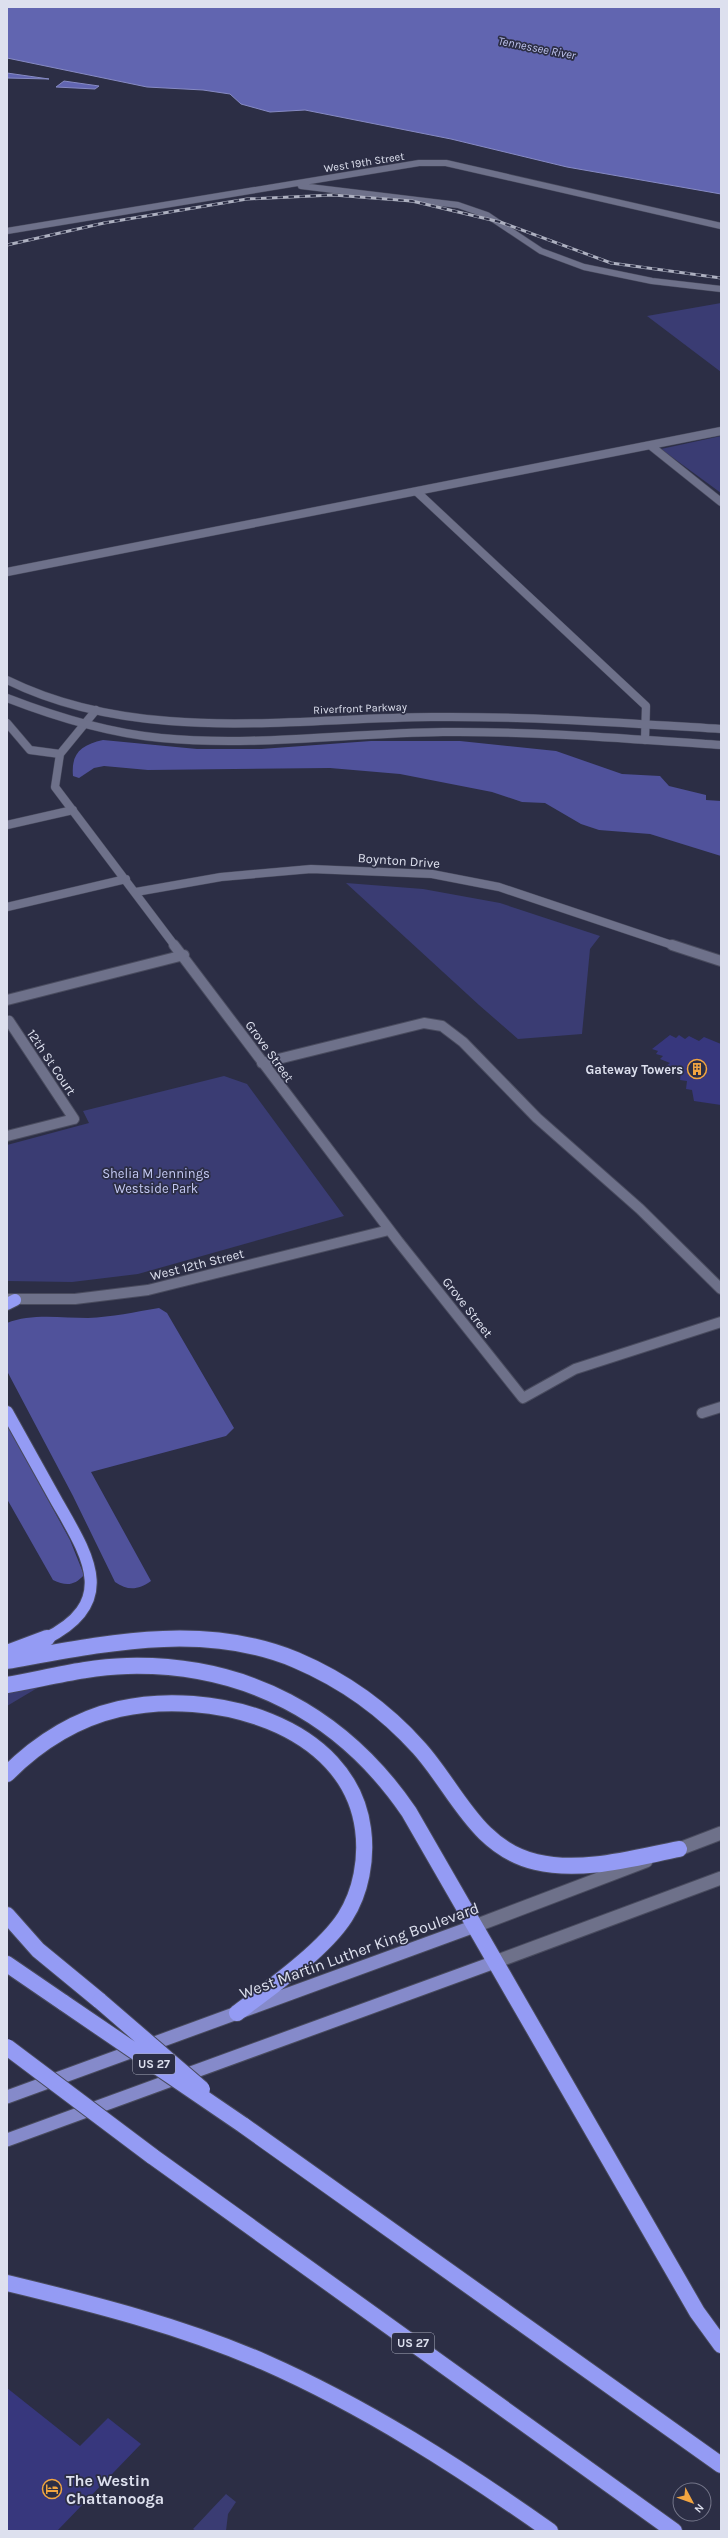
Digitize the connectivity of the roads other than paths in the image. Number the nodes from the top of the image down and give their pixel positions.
1 (289, 185) junction
2 (721, 226) edge
3 (7, 231) edge
4 (721, 289) edge
5 (721, 431) edge
6 (651, 446) junction
7 (417, 492) junction
8 (721, 502) edge
9 (7, 572) edge
10 (7, 680) edge
11 (7, 698) edge
12 (96, 710) junction
13 (7, 723) edge
14 (86, 723) junction
15 (646, 725) junction
16 (721, 729) edge
17 (645, 740) junction
18 (721, 745) edge
19 (60, 754) junction
20 (73, 810) junction
21 (7, 825) edge
22 (126, 879) junction
23 (136, 892) junction
24 (7, 907) edge
25 (184, 955) junction
26 (721, 961) edge
27 (7, 1000) edge
28 (8, 1020) edge
29 (262, 1063) junction
30 (7, 1136) edge
31 (389, 1230) junction
32 (721, 1289) edge
33 (10, 1301) edge
34 (721, 1322) edge
35 (721, 1407) edge
36 (7, 1412) edge
37 (702, 1413) dead end
38 (7, 1653) edge
39 (7, 1661) edge
40 (7, 1685) edge
41 (7, 1774) edge
42 (721, 1833) edge
43 (679, 1849) junction
44 (721, 1878) edge
45 (7, 1915) edge
46 (475, 1926) junction
47 (495, 1962) junction
48 (7, 1964) edge
49 (237, 2013) junction
50 (7, 2048) edge
51 (7, 2097) edge
52 (243, 2125) junction
53 (7, 2140) edge
54 (7, 2283) edge
55 (721, 2345) edge
56 (721, 2465) edge
57 (550, 2531) edge
58 (674, 2531) edge

1 - 2 street, West 19th Street
1 - 3 street, West 19th Street
1 - 4 street
5 - 6 street
6 - 7 street
6 - 8 street
7 - 9 street
7 - 15 street
10 - 12 street, Riverfront Parkway
11 - 14 street, Riverfront Parkway
12 - 14 street
12 - 15 street, Riverfront Parkway
13 - 19 street
14 - 17 street, Riverfront Parkway
14 - 19 street
15 - 16 street, Riverfront Parkway
15 - 17 street
17 - 18 street, Riverfront Parkway
19 - 20 street, Grove Street
20 - 21 street
20 - 22 street, Grove Street
22 - 23 street, Grove Street
22 - 24 street
23 - 25 street, Grove Street
23 - 26 street, Boynton Drive
25 - 27 street
25 - 29 street, Grove Street
28 - 30 street, 12th St Court
29 - 31 street, Grove Street
29 - 32 street
31 - 33 street, West 12th Street
31 - 34 street, Grove Street
35 - 37 street
36 - 38 highway
39 - 43 highway
40 - 46 highway
41 - 49 highway
42 - 43 street, West Martin Luther King Boulevard
43 - 46 street, West Martin Luther King Boulevard
44 - 47 street
45 - 52 highway, bridge
46 - 47 highway
46 - 49 main road, West Martin Luther King Boulevard
47 - 53 main road
47 - 55 highway
48 - 52 highway, US 27, bridge
49 - 51 main road, West Martin Luther King Boulevard
50 - 58 highway, US 27, bridge
52 - 56 highway, US 27
54 - 57 highway

